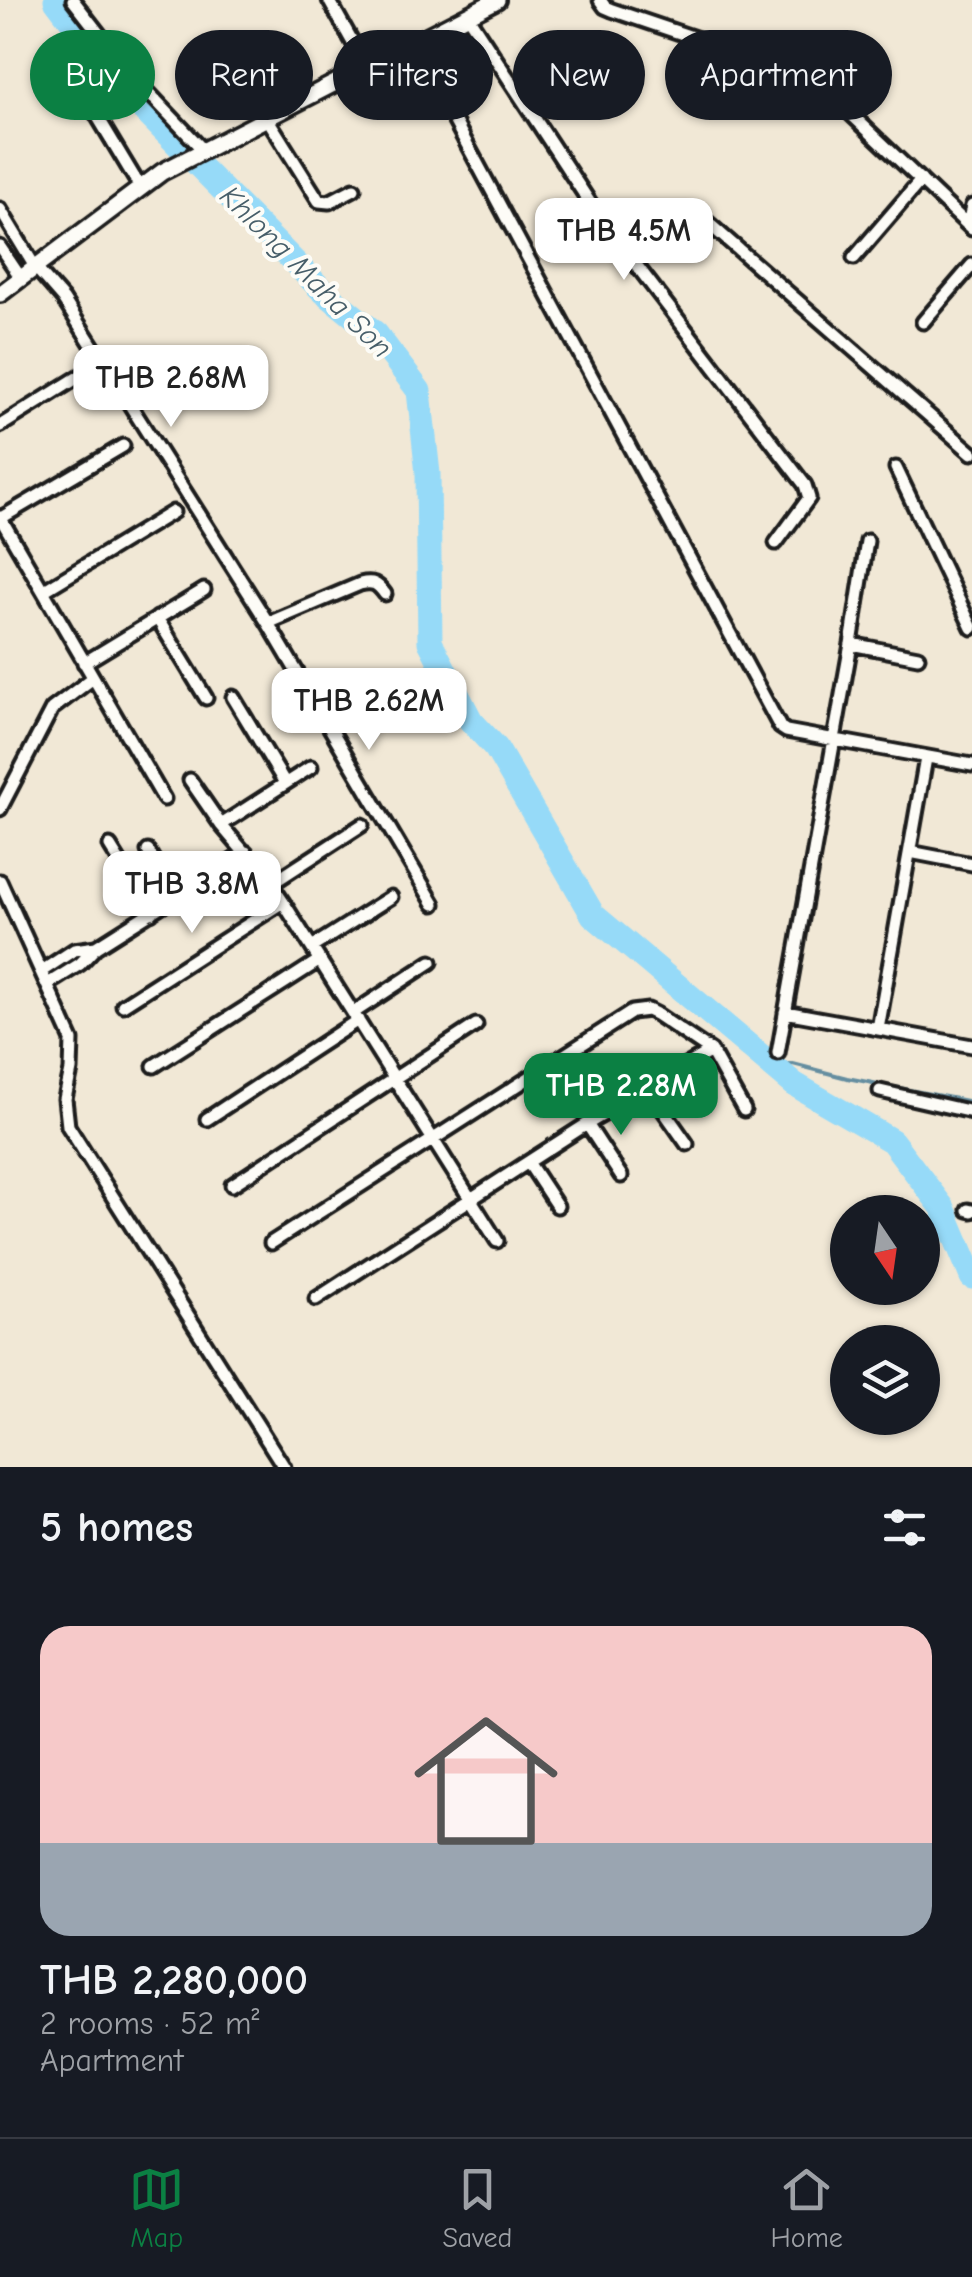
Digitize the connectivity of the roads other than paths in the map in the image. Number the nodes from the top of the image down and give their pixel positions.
1 (73, 0) edge
2 (329, 0) edge
3 (496, 0) edge
4 (600, 0) edge
5 (467, 15) junction
6 (346, 30) edge
7 (436, 30) edge
8 (100, 120) edge
9 (263, 120) edge
10 (268, 120) edge
11 (454, 120) edge
12 (202, 152) junction
13 (921, 180) junction
14 (140, 187) junction
15 (354, 189) dead end
16 (972, 206) edge
17 (0, 210) edge
18 (598, 214) junction
19 (970, 227) edge
20 (0, 247) edge
21 (854, 258) dead end
22 (972, 264) edge
23 (35, 267) junction
24 (21, 278) junction
25 (0, 294) edge
26 (922, 322) dead end
27 (88, 371) dead end
28 (0, 426) edge
29 (123, 446) dead end
30 (972, 452) edge
31 (896, 468) dead end
32 (174, 512) dead end
33 (0, 518) edge
34 (867, 541) dead end
35 (776, 543) dead end
36 (204, 590) dead end
37 (42, 591) junction
38 (386, 594) dead end
39 (157, 618) junction
40 (268, 623) junction
41 (972, 628) edge
42 (851, 644) junction
43 (918, 657) dead end
44 (84, 663) junction
45 (93, 678) junction
46 (206, 698) dead end
47 (233, 698) dead end
48 (833, 740) junction
49 (926, 758) junction
50 (972, 764) edge
51 (311, 767) dead end
52 (190, 780) dead end
53 (284, 783) junction
54 (164, 800) dead end
55 (0, 809) edge
56 (221, 824) junction
57 (362, 825) dead end
58 (110, 846) dead end
59 (148, 851) dead end
60 (246, 852) junction
61 (910, 852) junction
62 (972, 864) edge
63 (0, 881) edge
64 (271, 884) junction
65 (390, 896) dead end
66 (176, 897) junction
67 (284, 902) junction
68 (434, 904) dead end
69 (151, 914) junction
70 (312, 946) junction
71 (96, 948) junction
72 (320, 960) junction
73 (431, 962) dead end
74 (42, 970) junction
75 (48, 984) junction
76 (122, 1005) dead end
77 (785, 1012) junction
78 (356, 1016) junction
79 (476, 1025) dead end
80 (878, 1030) junction
81 (971, 1042) edge
82 (711, 1051) junction
83 (778, 1052) dead end
84 (154, 1066) dead end
85 (396, 1078) junction
86 (647, 1087) junction
87 (880, 1091) dead end
88 (744, 1110) dead end
89 (972, 1112) edge
90 (208, 1120) dead end
91 (586, 1124) junction
92 (433, 1139) junction
93 (687, 1144) dead end
94 (528, 1162) junction
95 (621, 1176) dead end
96 (232, 1185) dead end
97 (471, 1200) junction
98 (557, 1206) dead end
99 (497, 1240) dead end
100 (271, 1243) dead end
101 (316, 1299) dead end
102 (284, 1467) edge

1 - 12 street
2 - 6 street
3 - 5 main road
4 - 13 street
5 - 7 main road
5 - 18 street
8 - 14 street
9 - 12 main road
10 - 15 street
11 - 48 street
12 - 14 main road
13 - 19 street
13 - 21 street
14 - 23 main road
16 - 19 street
17 - 23 street
18 - 30 street
18 - 35 street
20 - 24 street
22 - 26 street
23 - 24 main road
23 - 40 street
24 - 25 main road
27 - 28 street
29 - 33 street
31 - 41 street
32 - 37 street
33 - 37 street
34 - 42 street
36 - 39 street
37 - 44 street
38 - 40 street
39 - 44 street
39 - 46 street
40 - 68 street
42 - 43 street
42 - 48 street
44 - 45 street
45 - 54 street
45 - 55 street
47 - 53 street
48 - 49 street
48 - 77 street
49 - 50 street
49 - 61 street
51 - 53 street
52 - 56 street
53 - 56 street
56 - 60 street
57 - 64 street
58 - 69 street
59 - 66 street
60 - 64 street
60 - 66 street
61 - 62 street
61 - 80 street
63 - 74 street
64 - 67 street
65 - 70 street
66 - 69 street
67 - 70 street
67 - 76 street
69 - 71 street
70 - 72 street
71 - 74 street
71 - 75 street
72 - 78 street
72 - 84 street
73 - 78 street
74 - 75 street
75 - 102 street
77 - 80 street
77 - 83 street
78 - 85 street
78 - 90 street
79 - 85 street
80 - 81 street
82 - 86 street
82 - 88 street
82 - 92 street
85 - 92 street
85 - 96 street
86 - 91 street
86 - 93 street
87 - 89 street
91 - 94 street
91 - 95 street
92 - 97 street
92 - 100 street
94 - 97 street
94 - 98 street
97 - 99 street
97 - 101 street

